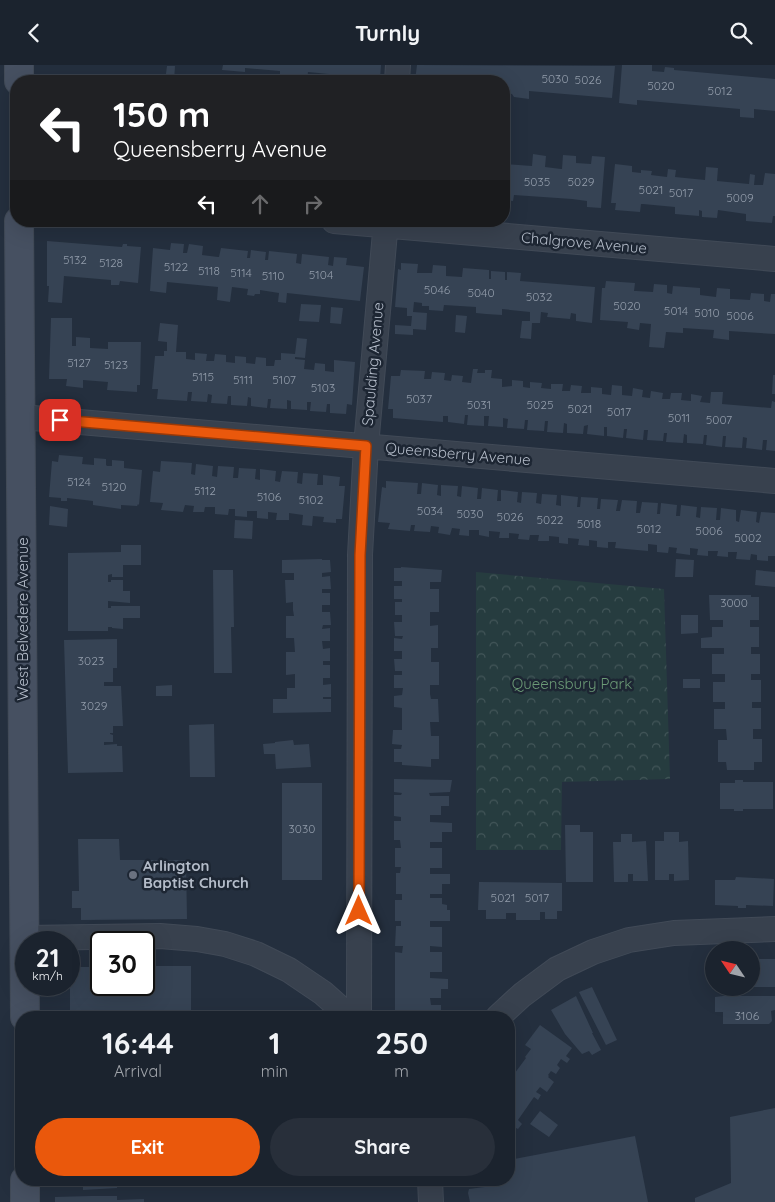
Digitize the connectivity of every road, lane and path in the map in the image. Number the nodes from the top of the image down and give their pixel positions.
1 (19, 227) edge
2 (386, 227) edge
3 (429, 227) edge
4 (775, 259) edge
5 (21, 417) junction
6 (366, 446) junction
7 (775, 481) edge
8 (775, 929) edge
9 (26, 931) edge
10 (80, 938) edge
11 (26, 996) edge
12 (26, 1011) edge
13 (344, 1011) edge
14 (359, 1011) edge
15 (505, 1011) edge
16 (25, 1186) edge
17 (430, 1186) edge
18 (25, 1202) edge
19 (431, 1202) edge

1 - 5 main road, West Belvedere Avenue
2 - 6 street, Spaulding Avenue
3 - 4 street, Chalgrove Avenue
5 - 6 street, Queensberry Avenue
5 - 9 main road, West Belvedere Avenue
6 - 7 street, Queensberry Avenue
6 - 14 street, Spaulding Avenue
8 - 15 street
10 - 13 street
11 - 12 main road, West Belvedere Avenue
16 - 18 main road
17 - 19 street

